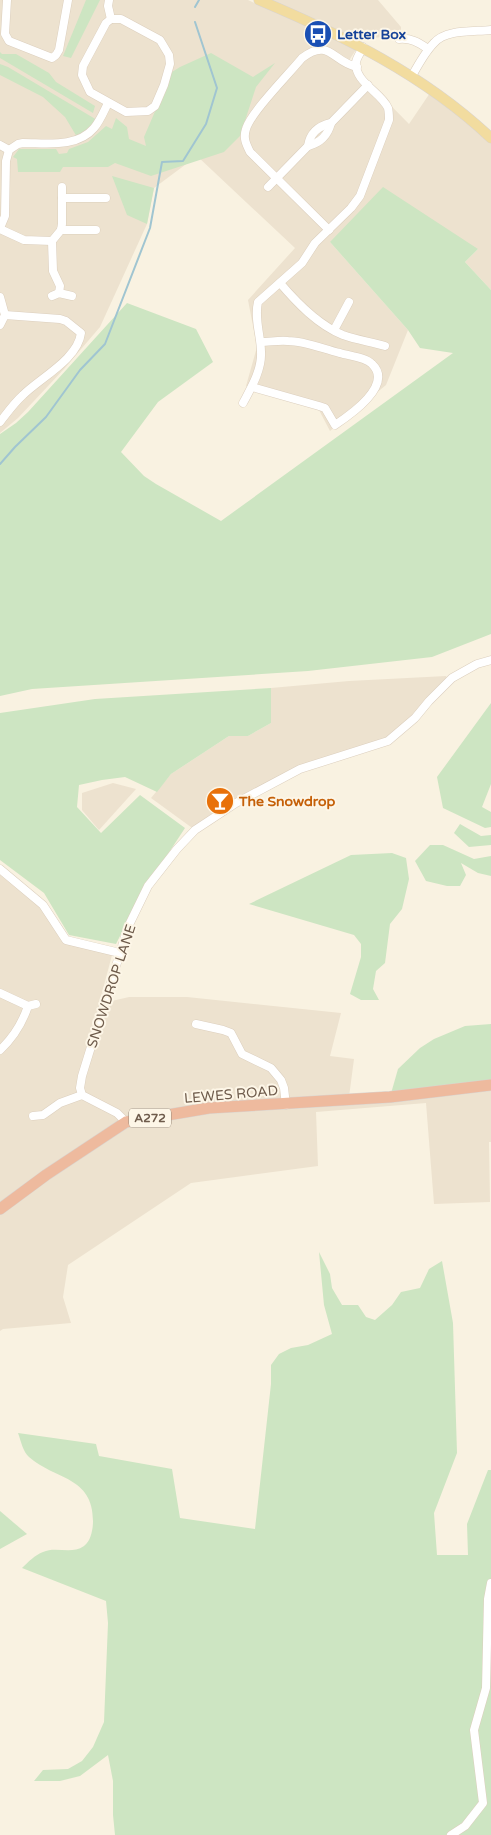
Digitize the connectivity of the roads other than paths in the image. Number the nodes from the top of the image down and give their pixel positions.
1 (7, 0) edge
2 (68, 0) edge
3 (109, 0) edge
4 (259, 0) edge
5 (111, 19) junction
6 (491, 30) edge
7 (399, 39) dead end
8 (363, 47) junction
9 (428, 49) junction
10 (357, 67) junction
11 (412, 76) junction
12 (368, 85) junction
13 (108, 103) junction
14 (491, 138) edge
15 (0, 145) edge
16 (9, 150) junction
17 (276, 178) junction
18 (62, 187) dead end
19 (268, 187) dead end
20 (62, 198) junction
21 (106, 198) dead end
22 (0, 228) edge
23 (61, 230) junction
24 (96, 230) dead end
25 (329, 230) junction
26 (52, 241) junction
27 (280, 283) junction
28 (72, 296) dead end
29 (0, 297) edge
30 (349, 302) dead end
31 (5, 315) junction
32 (0, 325) edge
33 (334, 330) junction
34 (261, 342) junction
35 (386, 346) dead end
36 (252, 387) junction
37 (243, 403) dead end
38 (0, 422) edge
39 (491, 660) edge
40 (0, 868) edge
41 (120, 953) junction
42 (0, 993) edge
43 (196, 1024) dead end
44 (1, 1048) edge
45 (491, 1085) edge
46 (82, 1095) junction
47 (286, 1105) junction
48 (32, 1116) dead end
49 (126, 1122) junction
50 (0, 1208) edge
51 (491, 1583) edge
52 (451, 1835) edge

1 - 2 street
3 - 5 street
4 - 8 main road
5 - 13 street
5 - 13 street
6 - 9 street
7 - 9 street
8 - 10 street
8 - 11 main road
9 - 11 street
10 - 12 street
10 - 17 street
11 - 14 main road
12 - 17 street
12 - 25 street
13 - 16 street
15 - 16 street
16 - 22 street
17 - 19 street
17 - 25 street
18 - 20 street
20 - 21 street
20 - 23 street
22 - 26 street
23 - 24 street
23 - 26 street
25 - 27 street
26 - 28 street
27 - 33 street
27 - 34 street
29 - 31 street
30 - 33 street
31 - 32 street
31 - 38 street
33 - 35 street
34 - 36 street
34 - 36 street
36 - 37 street
39 - 41 street, SNOWDROP LANE
40 - 41 street
41 - 46 street, SNOWDROP LANE
42 - 44 street
43 - 47 street
45 - 47 highway, LEWES ROAD / A272
46 - 48 street
46 - 49 street
47 - 49 highway, LEWES ROAD / A272
49 - 50 highway, LEWES ROAD / A272
51 - 52 street

